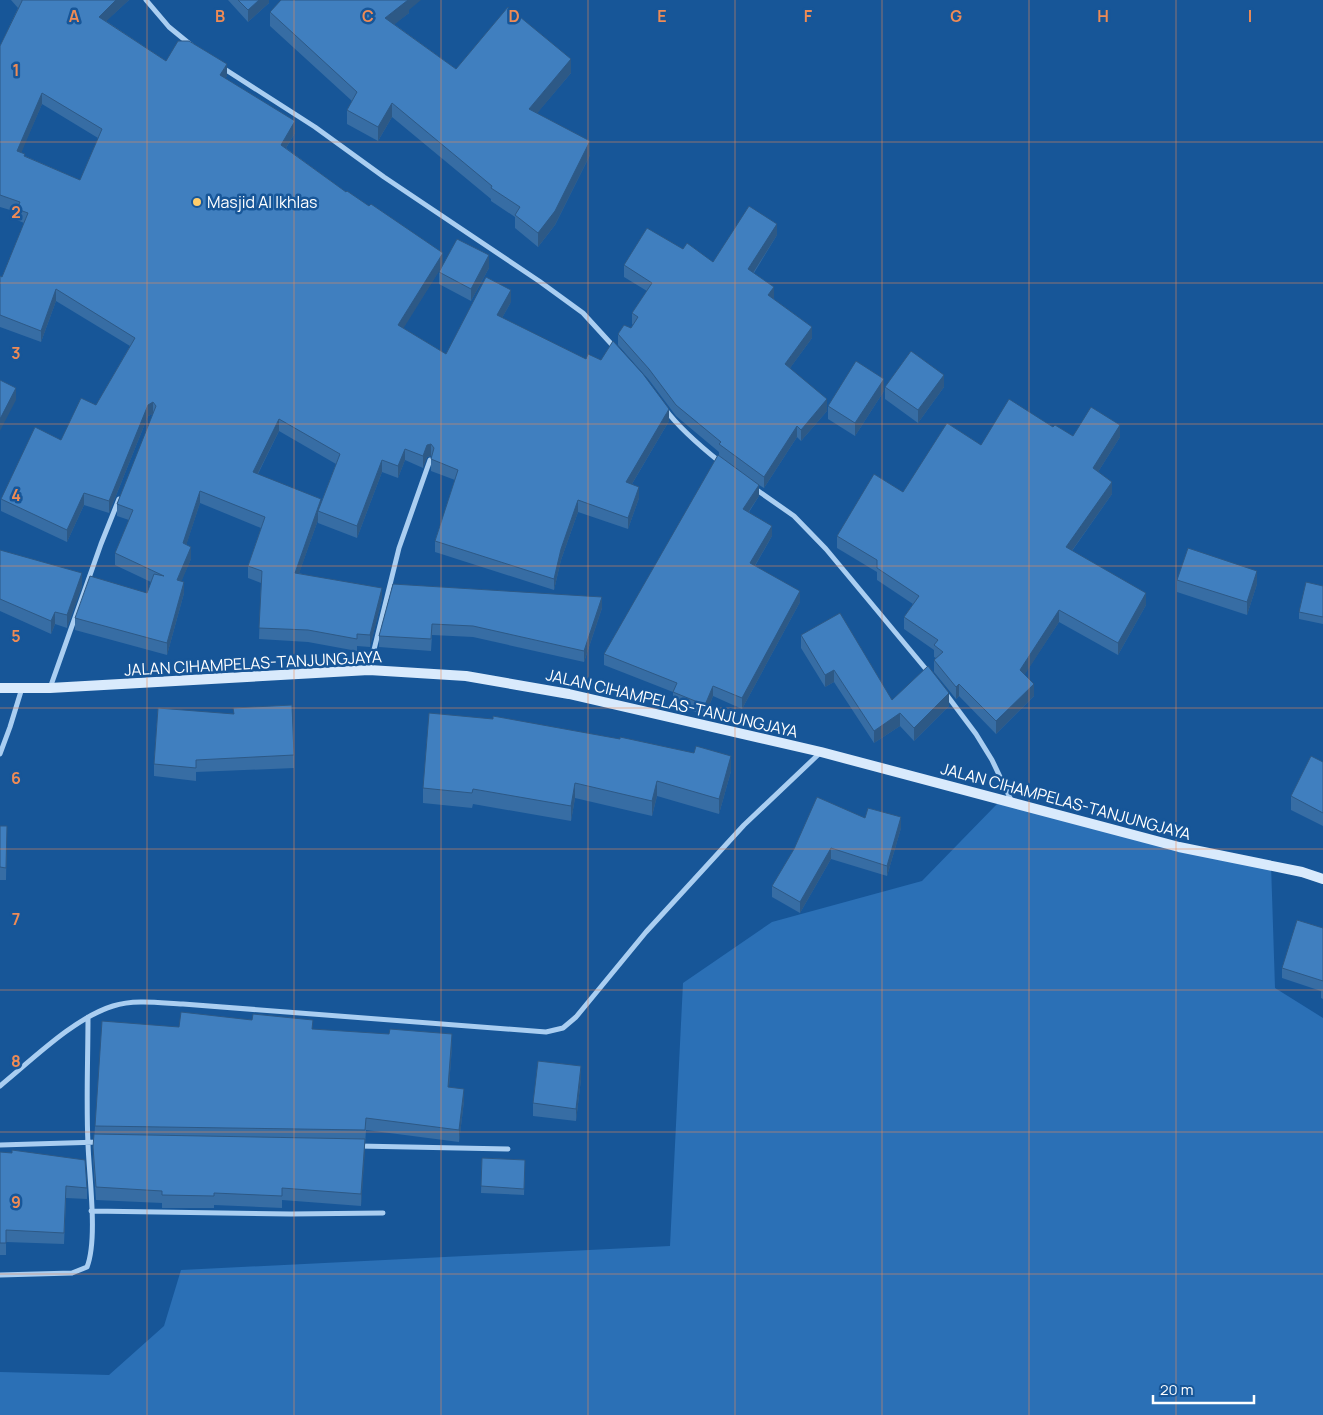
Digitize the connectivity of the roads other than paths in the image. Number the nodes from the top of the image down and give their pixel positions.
1 (146, 0) edge
2 (199, 51) edge
3 (215, 62) edge
4 (622, 356) edge
5 (662, 405) edge
6 (430, 460) edge
7 (725, 466) edge
8 (746, 482) edge
9 (123, 490) edge
10 (369, 670) junction
11 (935, 680) edge
12 (941, 687) edge
13 (0, 688) edge
14 (22, 688) junction
15 (50, 688) junction
16 (821, 752) junction
17 (0, 754) edge
18 (1013, 804) junction
19 (1323, 878) edge
20 (88, 1017) junction
21 (0, 1086) edge
22 (88, 1142) junction
23 (108, 1142) edge
24 (0, 1145) edge
25 (348, 1146) edge
26 (508, 1149) dead end
27 (92, 1211) junction
28 (383, 1213) dead end
29 (0, 1275) edge

1 - 2 street
3 - 4 street
5 - 7 street
6 - 10 street
8 - 11 street
9 - 15 street
10 - 15 main road, JALAN CIHAMPELAS-TANJUNGJAYA
10 - 16 main road, JALAN CIHAMPELAS-TANJUNGJAYA
12 - 18 street
13 - 14 main road, JALAN CIHAMPELAS-TANJUNGJAYA
14 - 15 main road, JALAN CIHAMPELAS-TANJUNGJAYA
14 - 17 street
16 - 18 main road, JALAN CIHAMPELAS-TANJUNGJAYA
16 - 20 street
18 - 19 main road, JALAN CIHAMPELAS-TANJUNGJAYA
20 - 21 street
20 - 22 street
22 - 23 street
22 - 24 street
22 - 27 street
25 - 26 street
27 - 28 street
27 - 29 street

